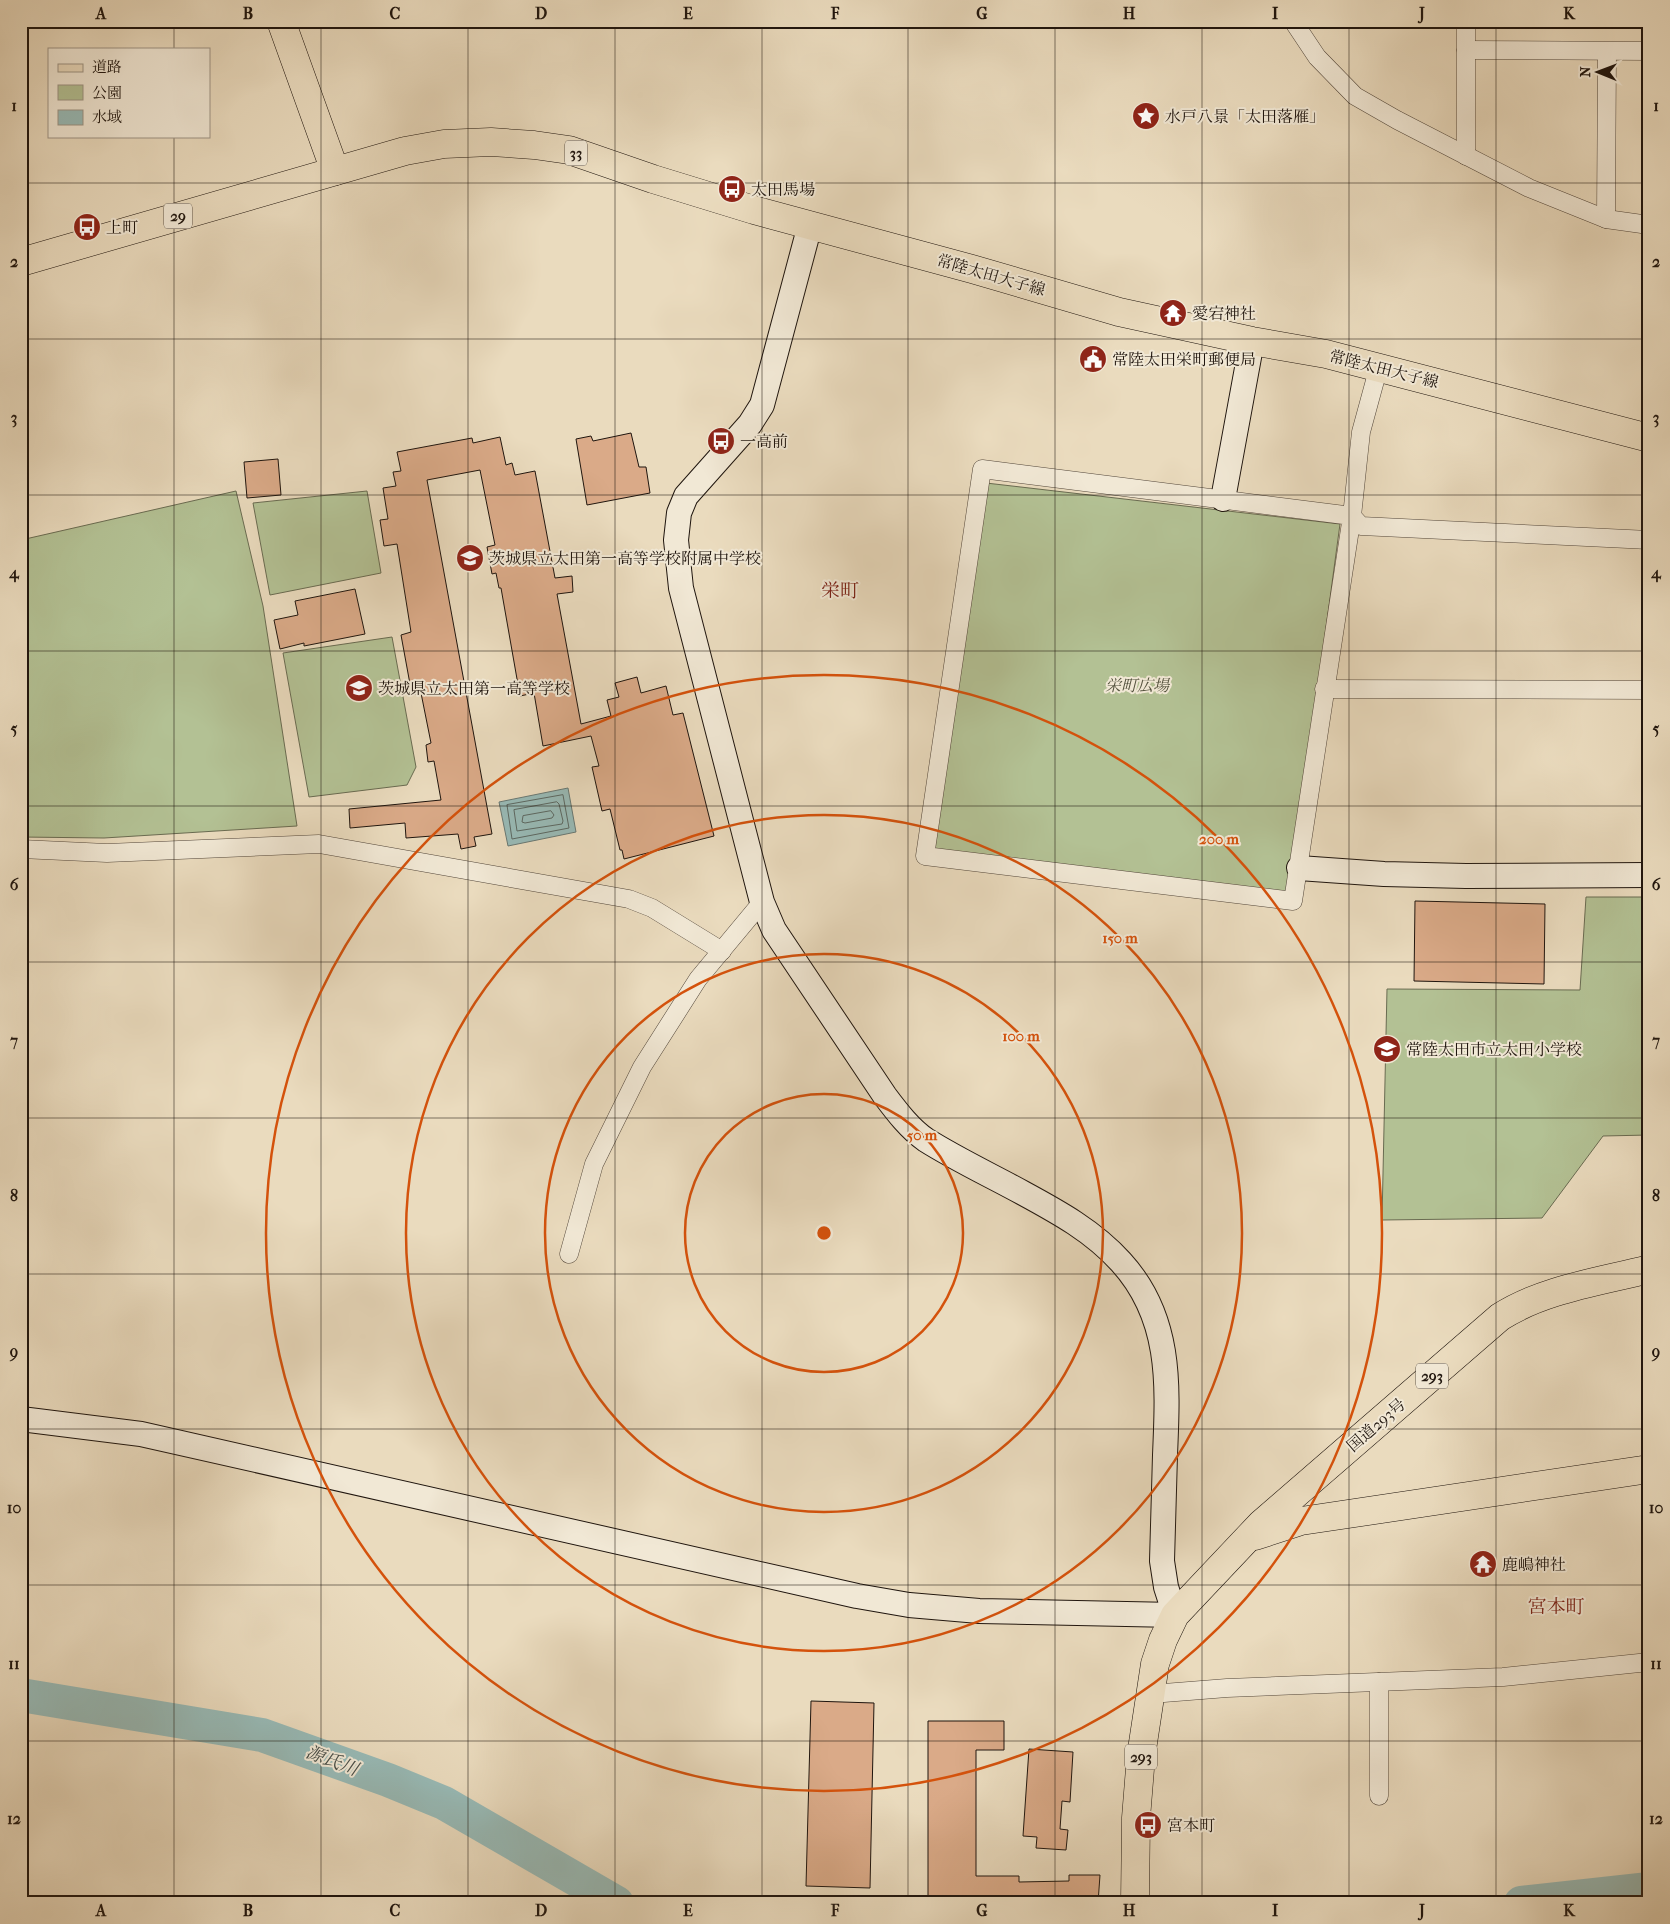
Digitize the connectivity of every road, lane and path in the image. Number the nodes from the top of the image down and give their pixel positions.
1 (281, 21) edge
2 (1293, 21) edge
3 (1466, 21) edge
4 (1466, 50) junction
5 (1649, 51) edge
6 (1607, 52) junction
7 (1466, 156) junction
8 (335, 171) junction
9 (1606, 219) junction
10 (810, 225) junction
11 (1649, 225) edge
12 (21, 262) edge
13 (1252, 341) junction
14 (1379, 366) junction
15 (1649, 438) edge
16 (1223, 499) junction
17 (1352, 516) junction
18 (1649, 540) edge
19 (1324, 689) junction
20 (1649, 690) edge
21 (21, 849) edge
22 (1299, 868) junction
23 (1649, 874) edge
24 (762, 902) junction
25 (722, 951) junction
26 (569, 1254) dead end
27 (1649, 1269) edge
28 (21, 1419) edge
29 (1649, 1469) edge
30 (1296, 1510) junction
31 (1174, 1615) junction
32 (1649, 1662) edge
33 (1379, 1682) junction
34 (1150, 1694) junction
35 (1379, 1796) dead end
36 (1135, 1903) edge

1 - 8 main road
2 - 7 street
3 - 4 street
4 - 6 street
4 - 7 street
5 - 6 street
6 - 9 street
7 - 9 street
8 - 10 main road, 常陸太田大子線 / 33
8 - 12 main road, 29
9 - 11 street
10 - 13 main road, 常陸太田大子線 / 33
10 - 24 street
13 - 14 main road, 常陸太田大子線 / 33
13 - 16 street
14 - 15 main road, 常陸太田大子線 / 33
14 - 17 street
16 - 17 street
16 - 22 street
17 - 18 street
17 - 19 street
19 - 20 street
19 - 22 street
21 - 25 street
22 - 23 street
24 - 25 street
24 - 31 street
25 - 26 street
27 - 30 main road, 国道293号 / 293
28 - 31 street
29 - 30 main road
30 - 31 main road, 国道293号 / 293
31 - 34 main road, 国道293号 / 293
32 - 33 street
33 - 34 street
33 - 35 street
34 - 36 main road, 国道293号 / 293

